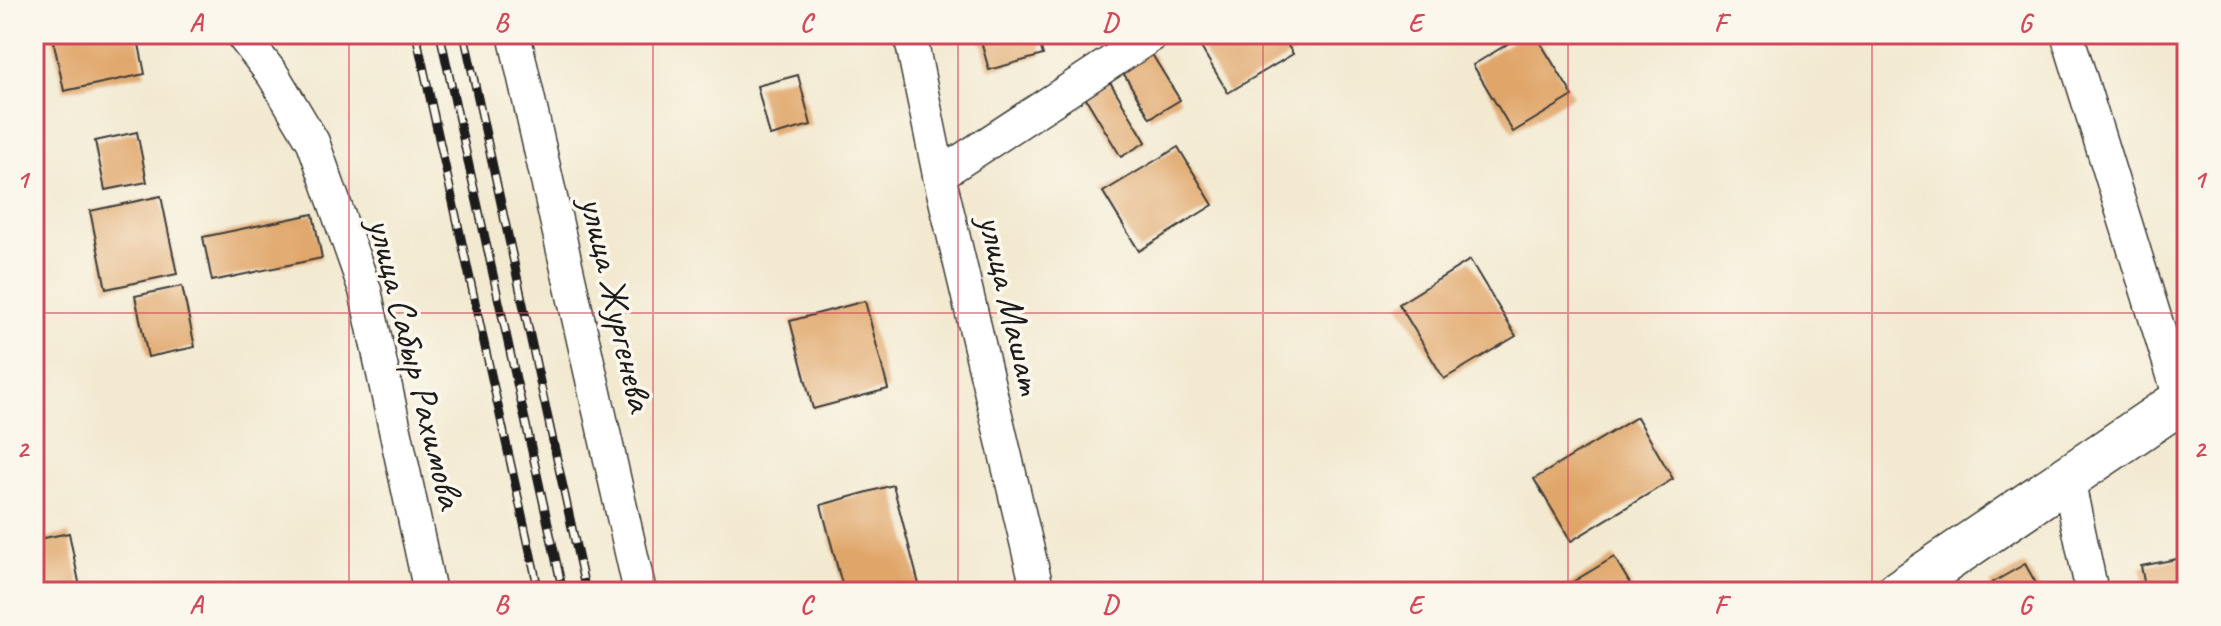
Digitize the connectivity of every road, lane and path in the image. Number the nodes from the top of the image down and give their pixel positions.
1 (241, 34) edge
2 (514, 34) edge
3 (910, 34) edge
4 (1154, 34) edge
5 (2067, 34) edge
6 (939, 175) junction
7 (2184, 399) edge
8 (2068, 479) junction
9 (430, 592) edge
10 (640, 592) edge
11 (1038, 592) edge
12 (1899, 592) edge
13 (2092, 592) edge

1 - 9 street, улица Сабыр Рахимова
2 - 10 street, улица Жургенева
3 - 6 street, улица Машат
4 - 6 street
5 - 7 street
6 - 11 street, улица Машат
7 - 8 street
8 - 12 street
8 - 13 street

